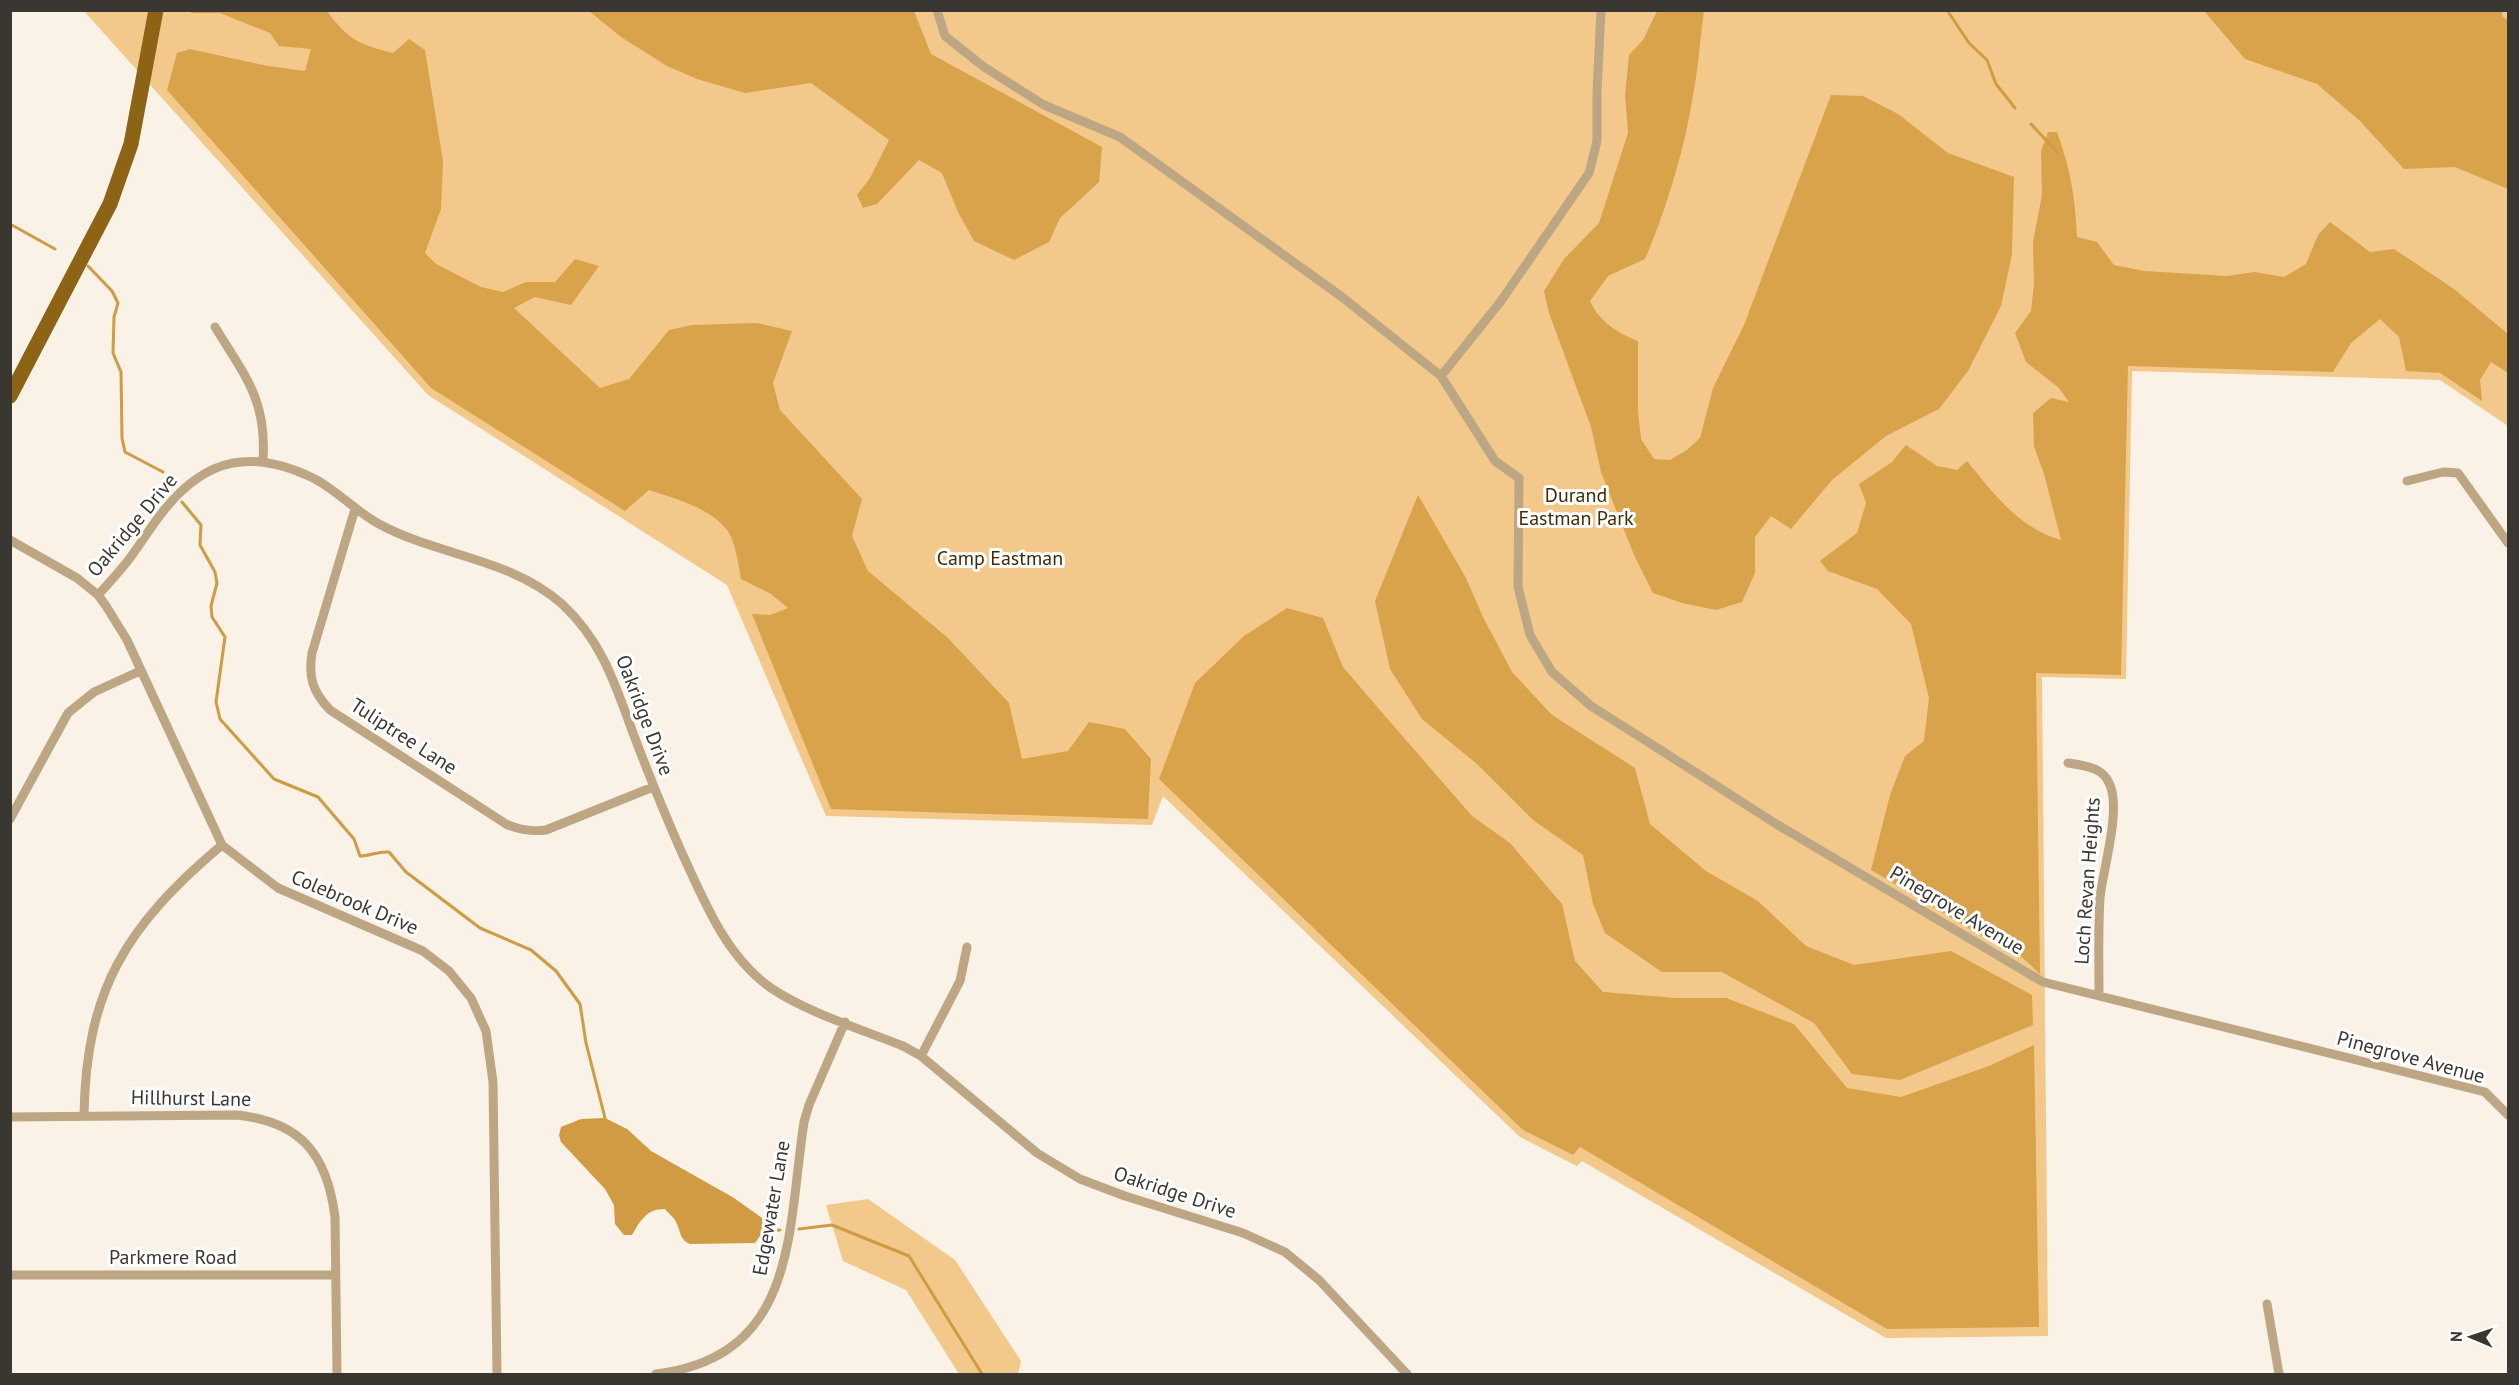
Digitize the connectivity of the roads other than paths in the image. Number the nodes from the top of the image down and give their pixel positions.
1 (156, 10) edge
2 (937, 10) edge
3 (1601, 10) edge
4 (215, 327) dead end
5 (1441, 376) junction
6 (10, 396) edge
7 (263, 460) junction
8 (2407, 481) dead end
9 (355, 509) junction
10 (10, 540) edge
11 (2508, 543) edge
12 (98, 595) junction
13 (140, 671) junction
14 (2068, 763) dead end
15 (653, 787) junction
16 (10, 819) edge
17 (222, 845) junction
18 (967, 947) dead end
19 (2099, 994) junction
20 (845, 1022) junction
21 (921, 1056) junction
22 (2507, 1109) edge
23 (84, 1115) junction
24 (10, 1117) edge
25 (10, 1275) edge
26 (335, 1275) junction
27 (2267, 1304) dead end
28 (337, 1374) edge
29 (497, 1374) edge
30 (656, 1374) edge
31 (1407, 1374) edge
32 (2279, 1374) edge

1 - 6 main road
2 - 5 street
3 - 5 street
4 - 7 street
5 - 19 street, Pinegrove Avenue
7 - 9 street, Oakridge Drive
7 - 12 street, Oakridge Drive
8 - 11 street
9 - 15 street, Oakridge Drive
9 - 15 street, Tuliptree Lane
10 - 12 street, Colebrook Drive
12 - 13 street, Colebrook Drive
13 - 16 street
13 - 17 street, Colebrook Drive
14 - 19 street, Loch Revan Heights
15 - 20 street, Oakridge Drive
17 - 23 street
17 - 29 street, Colebrook Drive
18 - 21 street
19 - 22 street, Pinegrove Avenue
20 - 21 street, Oakridge Drive
20 - 30 street, Edgewater Lane
21 - 31 street, Oakridge Drive
23 - 24 street, Hillhurst Lane
23 - 26 street, Hillhurst Lane
25 - 26 street, Parkmere Road
26 - 28 street, Hillhurst Lane
27 - 32 street

